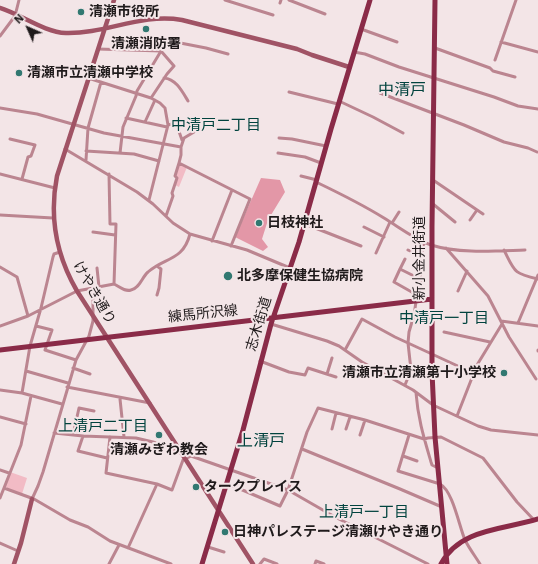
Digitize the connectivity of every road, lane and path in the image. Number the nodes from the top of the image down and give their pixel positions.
1 (18, 0) edge
2 (114, 0) edge
3 (225, 0) edge
4 (289, 0) edge
5 (370, 0) edge
6 (436, 0) edge
7 (516, 0) edge
8 (0, 8) edge
9 (16, 14) junction
10 (325, 14) dead end
11 (273, 15) dead end
12 (104, 28) junction
13 (361, 29) junction
14 (0, 36) edge
15 (397, 42) dead end
16 (501, 42) junction
17 (435, 48) junction
18 (97, 49) junction
19 (161, 51) junction
20 (354, 52) junction
21 (538, 52) edge
22 (228, 54) dead end
23 (495, 60) dead end
24 (349, 67) junction
25 (434, 77) junction
26 (515, 77) dead end
27 (88, 78) junction
28 (164, 78) junction
29 (101, 82) junction
30 (289, 92) dead end
31 (380, 93) dead end
32 (137, 94) junction
33 (153, 99) junction
34 (188, 101) dead end
35 (339, 103) junction
36 (0, 108) edge
37 (538, 109) edge
38 (434, 114) junction
39 (126, 118) junction
40 (145, 122) junction
41 (73, 124) junction
42 (167, 126) junction
43 (88, 128) junction
44 (194, 132) dead end
45 (403, 133) dead end
46 (121, 135) junction
47 (279, 138) dead end
48 (10, 140) dead end
49 (182, 140) junction
50 (163, 144) junction
51 (326, 146) junction
52 (180, 147) junction
53 (65, 149) junction
54 (86, 151) junction
55 (120, 152) junction
56 (537, 152) edge
57 (278, 153) dead end
58 (86, 160) junction
59 (159, 161) junction
60 (179, 163) junction
61 (321, 163) junction
62 (0, 174) edge
63 (109, 174) junction
64 (302, 176) dead end
65 (22, 180) junction
66 (433, 180) junction
67 (317, 181) junction
68 (55, 188) junction
69 (232, 190) junction
70 (149, 200) junction
71 (433, 204) junction
72 (477, 210) junction
73 (399, 212) dead end
74 (0, 214) edge
75 (483, 214) dead end
76 (166, 216) junction
77 (53, 218) junction
78 (470, 220) dead end
79 (391, 222) junction
80 (455, 222) dead end
81 (305, 224) junction
82 (364, 227) dead end
83 (93, 232) dead end
84 (190, 234) junction
85 (115, 235) junction
86 (384, 236) junction
87 (212, 241) junction
88 (424, 242) junction
89 (432, 245) junction
90 (231, 246) junction
91 (361, 246) dead end
92 (446, 248) junction
93 (408, 250) dead end
94 (504, 250) junction
95 (525, 250) dead end
96 (60, 252) junction
97 (376, 253) dead end
98 (421, 256) junction
99 (405, 259) dead end
100 (157, 266) junction
101 (0, 267) edge
102 (97, 268) dead end
103 (290, 268) junction
104 (400, 269) junction
105 (467, 271) junction
106 (538, 277) edge
107 (420, 279) junction
108 (114, 284) junction
109 (99, 287) junction
110 (93, 288) junction
111 (77, 291) junction
112 (458, 291) dead end
113 (157, 295) dead end
114 (417, 298) junction
115 (432, 299) junction
116 (41, 308) junction
117 (28, 316) junction
118 (94, 316) junction
119 (273, 318) junction
120 (501, 323) junction
121 (518, 323) junction
122 (271, 324) junction
123 (0, 326) edge
124 (36, 326) junction
125 (538, 326) edge
126 (444, 332) dead end
127 (107, 337) junction
128 (86, 340) junction
129 (490, 342) junction
130 (408, 343) junction
131 (46, 344) junction
132 (30, 346) junction
133 (0, 350) edge
134 (345, 350) junction
135 (431, 354) junction
136 (332, 358) dead end
137 (76, 360) junction
138 (260, 361) junction
139 (73, 368) junction
140 (26, 371) junction
141 (473, 373) junction
142 (90, 374) dead end
143 (327, 374) junction
144 (336, 377) dead end
145 (536, 379) dead end
146 (68, 382) junction
147 (405, 385) junction
148 (67, 387) junction
149 (0, 390) edge
150 (22, 393) junction
151 (416, 393) junction
152 (31, 396) junction
153 (120, 399) junction
154 (62, 404) junction
155 (150, 404) junction
156 (432, 405) junction
157 (94, 411) dead end
158 (336, 413) junction
159 (350, 416) junction
160 (457, 416) junction
161 (0, 417) edge
162 (365, 420) junction
163 (26, 424) junction
164 (332, 429) dead end
165 (346, 429) dead end
166 (54, 433) junction
167 (73, 435) junction
168 (360, 435) dead end
169 (409, 435) junction
170 (538, 435) edge
171 (82, 436) junction
172 (110, 437) junction
173 (124, 437) junction
174 (435, 437) junction
175 (424, 439) junction
176 (302, 449) junction
177 (181, 451) junction
178 (403, 456) junction
179 (108, 458) junction
180 (186, 458) junction
181 (417, 461) dead end
182 (438, 468) junction
183 (0, 470) edge
184 (230, 470) junction
185 (9, 473) junction
186 (226, 483) junction
187 (157, 484) junction
188 (440, 484) junction
189 (4, 488) junction
190 (288, 490) junction
191 (0, 498) edge
192 (32, 498) junction
193 (442, 507) junction
194 (218, 509) junction
195 (536, 520) edge
196 (465, 540) junction
197 (0, 544) edge
198 (119, 545) junction
199 (208, 547) junction
200 (128, 548) junction
201 (18, 551) junction
202 (224, 552) dead end
203 (446, 554) junction
204 (14, 564) edge
205 (109, 564) edge
206 (171, 564) edge
207 (202, 564) edge
208 (253, 564) edge
209 (260, 564) edge
210 (278, 564) edge
211 (315, 564) edge
212 (324, 564) edge
213 (428, 564) edge
214 (441, 564) edge
215 (447, 564) edge
216 (480, 564) edge

1 - 9 street
2 - 12 street, けやき通り
3 - 11 street
4 - 10 street
5 - 13 main road, 志木街道
6 - 17 main road, 新小金井街道
7 - 16 street
8 - 9 street
9 - 12 street
9 - 14 street
12 - 18 street, けやき通り
12 - 24 street
13 - 15 street
13 - 20 main road, 志木街道
16 - 21 street
16 - 23 street
17 - 25 main road, 新小金井街道
17 - 26 street
18 - 19 street
18 - 27 street, けやき通り
19 - 22 street
19 - 28 street
19 - 32 street
20 - 24 main road, 志木街道
20 - 25 street
24 - 35 main road, 志木街道
25 - 37 street
25 - 38 main road, 新小金井街道
27 - 29 street
27 - 41 street, けやき通り
28 - 33 street
28 - 34 street
29 - 32 street
29 - 43 street
30 - 35 street
31 - 38 street
32 - 33 street
32 - 39 street
33 - 40 street
33 - 42 street
35 - 45 street
35 - 51 main road, 志木街道
36 - 41 street
38 - 56 street
38 - 66 main road, 新小金井街道
39 - 40 street
39 - 46 street
40 - 42 street
41 - 43 street
41 - 53 street, けやき通り
42 - 49 street
42 - 50 street
43 - 46 street
43 - 54 street
44 - 49 street
46 - 50 street
46 - 55 street
47 - 51 street
48 - 65 street
49 - 52 street
50 - 52 street
50 - 59 street
51 - 61 main road, 志木街道
52 - 60 street
53 - 58 street
53 - 68 street, けやき通り
54 - 55 street
54 - 58 street
55 - 59 street
57 - 61 street
58 - 63 street
59 - 70 street
60 - 69 street
60 - 76 street
61 - 67 main road, 志木街道
62 - 65 street
63 - 70 street
63 - 85 street
64 - 67 street
65 - 68 street
66 - 71 main road, 新小金井街道
66 - 72 street
67 - 79 street
67 - 81 main road, 志木街道
68 - 77 street, けやき通り
69 - 87 street
69 - 90 street
70 - 76 street
71 - 80 street
71 - 89 main road, 新小金井街道
72 - 75 street
72 - 78 street
73 - 79 street
74 - 77 street
76 - 84 street
77 - 96 street, けやき通り
79 - 86 street
79 - 88 street
81 - 91 street
81 - 103 main road, 志木街道
82 - 86 street
83 - 85 street
84 - 87 street
84 - 100 street
85 - 108 street
86 - 97 street
87 - 90 street
88 - 89 street
88 - 98 street
89 - 92 street
89 - 115 main road, 新小金井街道
90 - 103 street
92 - 94 street
92 - 105 street
93 - 98 street
94 - 95 street
94 - 106 street
96 - 111 street, けやき通り
96 - 116 street
98 - 107 street
99 - 104 street
100 - 108 street
100 - 113 street
101 - 117 street
102 - 109 street
103 - 119 main road, 志木街道
104 - 107 street
104 - 114 street
105 - 112 street
105 - 120 street
106 - 121 street
107 - 114 street
108 - 109 street
109 - 110 street
110 - 111 street
110 - 118 street
111 - 116 street
111 - 118 street, けやき通り
114 - 115 main road, 練馬所沢線
114 - 119 main road, 練馬所沢線
114 - 130 street
115 - 135 main road, 新小金井街道
116 - 117 street
116 - 124 street
117 - 123 street
118 - 127 street, けやき通り
118 - 128 street
119 - 122 main road, 志木街道
119 - 127 main road, 練馬所沢線
120 - 121 street
120 - 129 street
120 - 145 street
121 - 125 street
122 - 134 street
122 - 138 main road, 志木街道
124 - 131 street
124 - 132 street
126 - 129 street
127 - 128 main road, 練馬所沢線
127 - 155 street, けやき通り
128 - 131 main road, 練馬所沢線
128 - 137 street
129 - 141 street
130 - 134 street
130 - 135 street
130 - 147 street
131 - 132 main road, 練馬所沢線
131 - 137 street
132 - 133 main road, 練馬所沢線
132 - 140 street
134 - 147 street
135 - 141 street
135 - 156 main road, 新小金井街道
136 - 143 street
137 - 139 street
138 - 143 street
138 - 184 main road, 志木街道
139 - 142 street
139 - 146 street
140 - 146 street
140 - 150 street
141 - 160 street
143 - 144 street
146 - 148 street
147 - 151 street
148 - 153 street
148 - 154 street
149 - 150 street
150 - 152 street
151 - 156 street
151 - 175 street
152 - 154 street
152 - 163 street
153 - 155 street
153 - 173 street
154 - 166 street
155 - 177 street, けやき通り
156 - 160 street
156 - 174 main road, 新小金井街道
157 - 167 street
158 - 159 street
158 - 164 street
158 - 176 street
159 - 162 street
159 - 165 street
160 - 170 street
161 - 163 street
162 - 168 street
162 - 169 street
163 - 185 street
166 - 167 street
166 - 192 street
167 - 171 street
169 - 175 street
169 - 178 street
171 - 172 street
171 - 179 street
172 - 173 street
172 - 179 street
173 - 177 street
174 - 175 street
174 - 182 main road, 新小金井街道
174 - 195 street
175 - 182 street
176 - 190 street
176 - 193 street
177 - 180 street, けやき通り
178 - 181 street
178 - 188 street
179 - 187 street
180 - 184 street
180 - 187 street
180 - 194 street, けやき通り
182 - 188 main road, 新小金井街道
183 - 185 street
184 - 186 main road, 志木街道
184 - 190 street
185 - 189 street
186 - 190 street
186 - 194 main road, 志木街道
187 - 200 street
188 - 193 main road, 新小金井街道
188 - 196 street
189 - 191 street
189 - 192 street
190 - 213 street
192 - 198 street
192 - 201 street
193 - 203 main road, 新小金井街道
194 - 199 main road, 志木街道
194 - 208 street, けやき通り
195 - 196 main road
196 - 203 main road
196 - 216 street
197 - 201 street
198 - 200 street
198 - 205 street
199 - 202 street
199 - 207 main road, 志木街道
200 - 206 street
201 - 204 street
203 - 214 main road
203 - 215 main road, 新小金井街道
209 - 210 street
211 - 212 street

